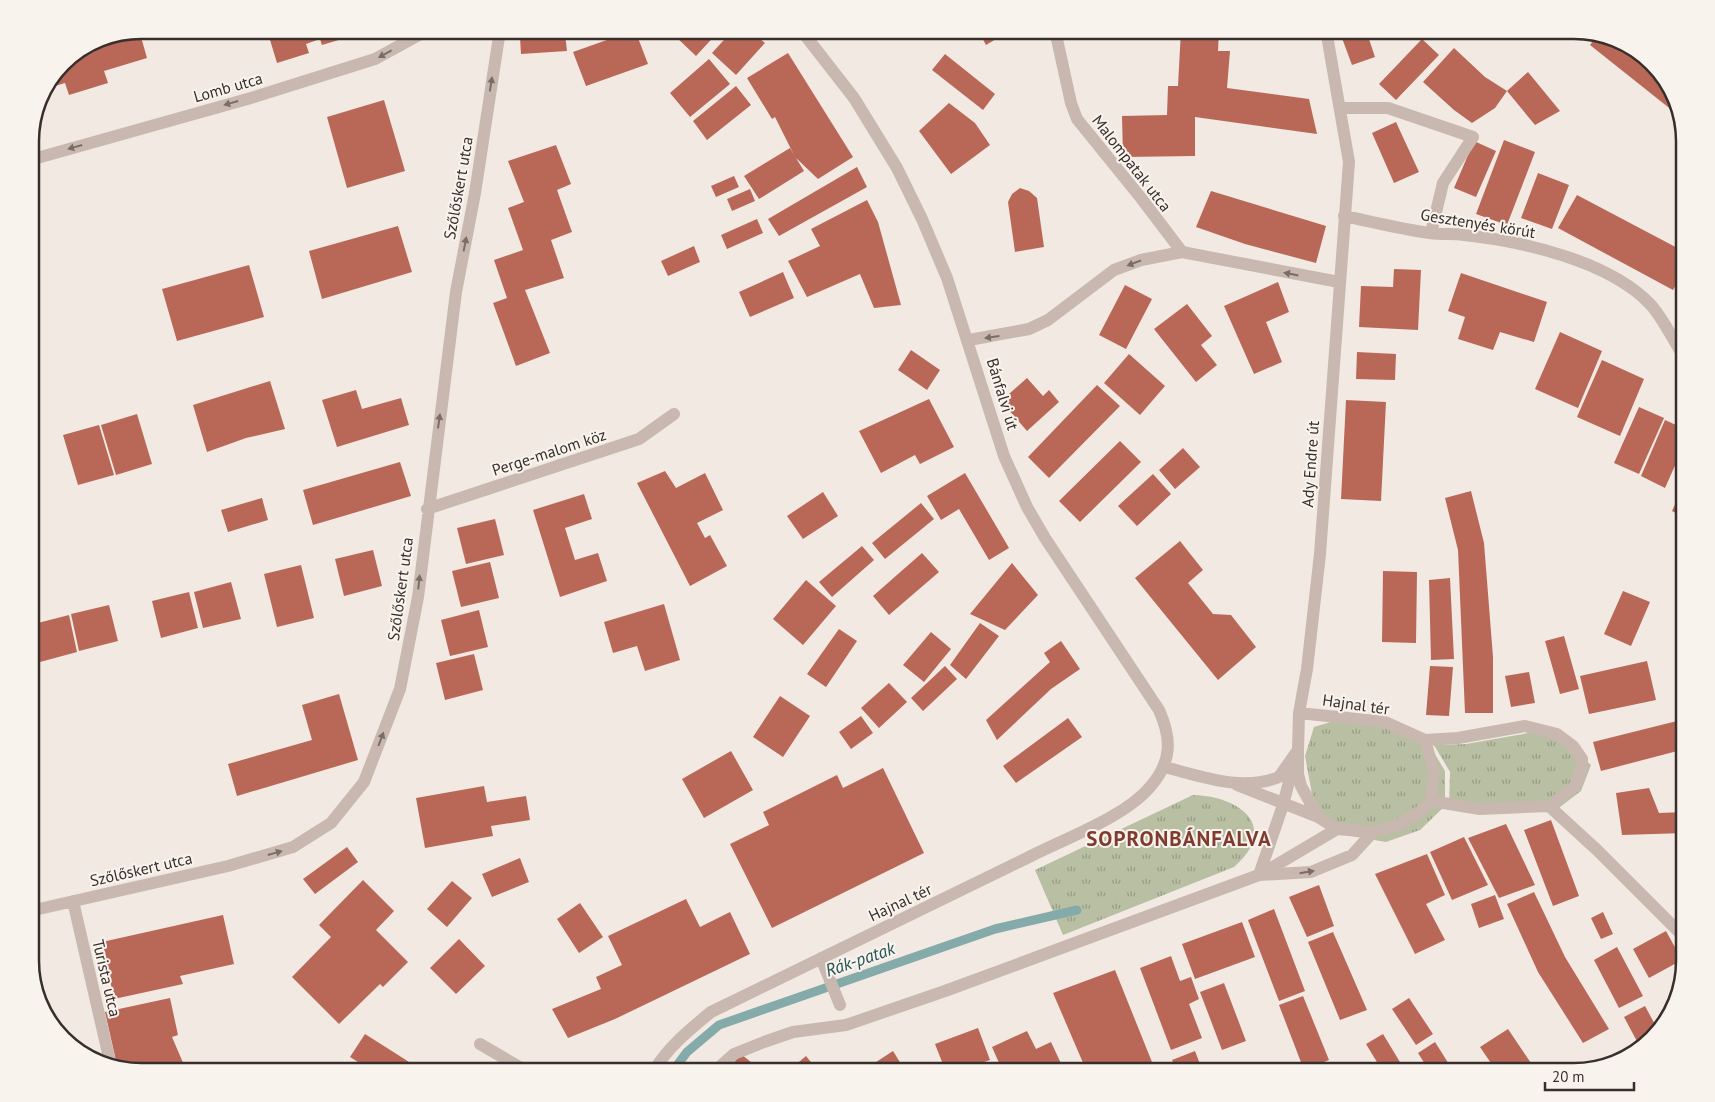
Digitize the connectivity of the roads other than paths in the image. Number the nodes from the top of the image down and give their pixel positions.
1 (412, 39) edge
2 (499, 39) edge
3 (808, 39) edge
4 (1057, 39) edge
5 (1328, 39) edge
6 (1341, 108) junction
7 (39, 157) edge
8 (1344, 216) junction
9 (1431, 234) junction
10 (1182, 252) junction
11 (1339, 282) junction
12 (968, 340) junction
13 (1676, 344) edge
14 (674, 414) dead end
15 (427, 509) junction
16 (1300, 713) junction
17 (1425, 740) junction
18 (1298, 750) junction
19 (1164, 767) junction
20 (1232, 784) junction
21 (1431, 801) junction
22 (1284, 805) junction
23 (1549, 806) junction
24 (1318, 817) junction
25 (1337, 829) junction
26 (1373, 832) junction
27 (1259, 875) junction
28 (73, 901) junction
29 (39, 909) edge
30 (1676, 929) edge
31 (820, 958) junction
32 (846, 1025) junction
33 (480, 1044) dead end
34 (109, 1058) edge
35 (513, 1063) edge
36 (659, 1063) edge
37 (724, 1063) edge

1 -> 7 street, Lomb utca
15 -> 2 street, Szőlőskert utca
3 - 12 street, Bánfalvi út
4 - 10 street, Malompatak utca
5 - 6 street, Ady Endre út
6 - 8 street, Ady Endre út
6 - 9 street
8 - 9 street, Gesztenyés körút
8 - 11 street, Ady Endre út
9 - 13 street, Gesztenyés körút
11 -> 10 street
10 -> 12 street
11 - 16 street, Ady Endre út
12 - 19 street, Bánfalvi út
14 - 15 street, Perge-malom köz
28 -> 15 street, Szőlőskert utca
16 - 17 street, Hajnal tér
16 - 18 street, Ady Endre út
17 - 21 street
17 - 23 street
18 - 20 street
18 - 22 street
18 - 24 street
19 - 20 street
19 - 31 street, Hajnal tér
20 - 22 street
21 - 23 street
21 - 26 street
22 - 24 street
22 - 27 street
23 - 30 street
24 - 25 street
25 - 26 street
25 - 27 street
27 -> 26 street
27 - 32 street
28 - 29 street, Szőlőskert utca
28 - 34 street, Turista utca
31 - 32 street
31 - 36 street, Hajnal tér
32 - 37 street
33 - 35 street

